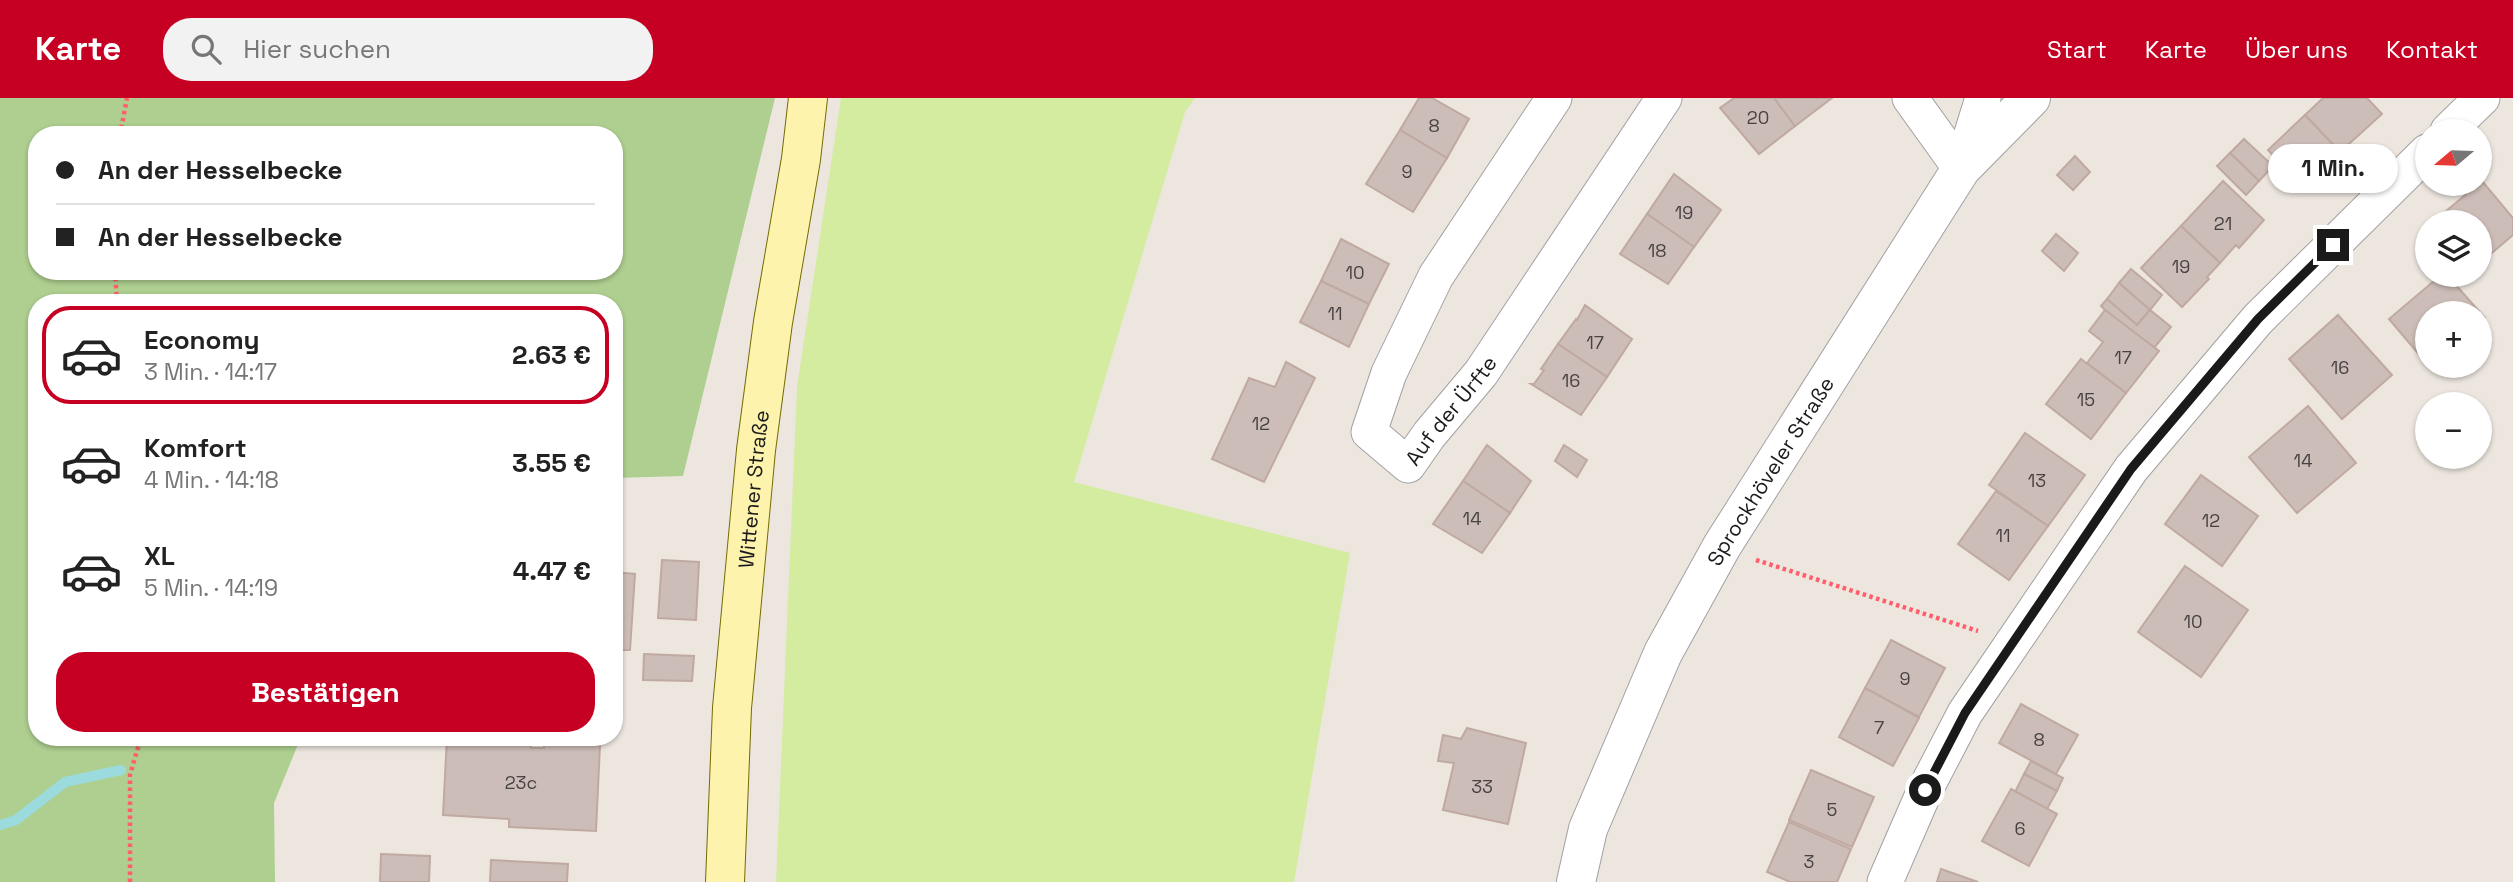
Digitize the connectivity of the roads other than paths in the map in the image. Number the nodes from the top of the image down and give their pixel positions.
1 (808, 98) edge
2 (1554, 98) edge
3 (1664, 98) edge
4 (1910, 98) edge
5 (1983, 98) edge
6 (2031, 98) edge
7 (2482, 98) edge
8 (2460, 119) edge
9 (2415, 164) edge
10 (1961, 169) junction
11 (725, 882) edge
12 (1576, 882) edge
13 (1885, 882) edge

1 - 11 main road, Wittener Straße
2 - 3 street, Auf der Ürfte
4 - 10 street
5 - 10 street
6 - 10 street, Sprockhöveler Straße
7 - 8 street
9 - 13 street
10 - 12 street, Sprockhöveler Straße

